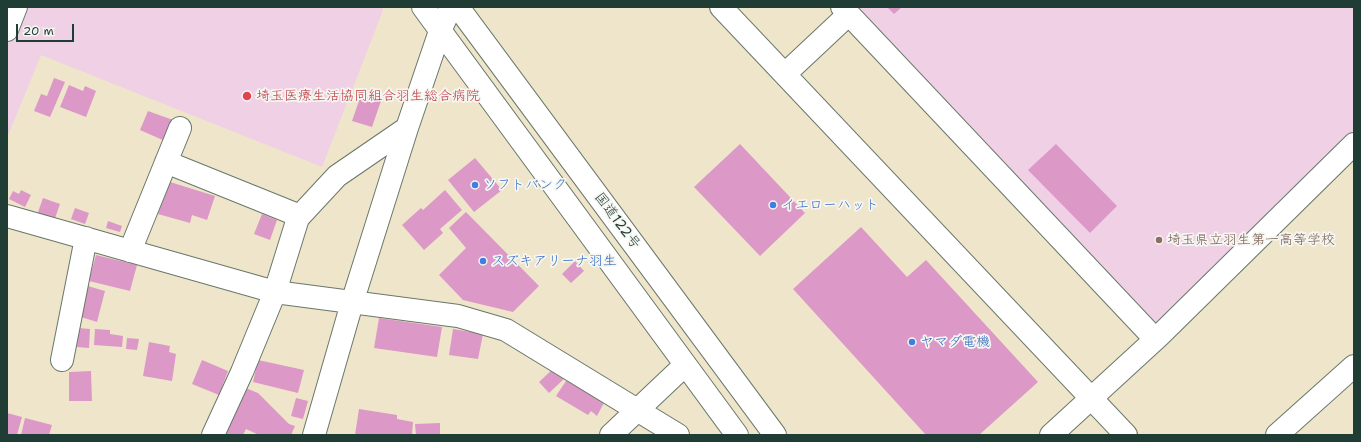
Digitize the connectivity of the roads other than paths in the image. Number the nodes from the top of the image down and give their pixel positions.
1 (16, 7) edge
2 (423, 7) edge
3 (451, 7) edge
4 (458, 7) edge
5 (721, 7) edge
6 (845, 11) edge
7 (7, 30) edge
8 (440, 31) junction
9 (785, 74) junction
10 (180, 128) dead end
11 (407, 128) junction
12 (1354, 144) edge
13 (166, 162) junction
14 (7, 216) edge
15 (300, 216) junction
16 (86, 238) junction
17 (130, 251) junction
18 (275, 292) junction
19 (352, 303) junction
20 (1155, 339) junction
21 (62, 360) dead end
22 (685, 365) junction
23 (1354, 366) edge
24 (1091, 398) junction
25 (637, 410) junction
26 (213, 435) edge
27 (314, 435) edge
28 (611, 435) edge
29 (678, 435) edge
30 (737, 435) edge
31 (775, 435) edge
32 (1051, 435) edge
33 (1126, 435) edge
34 (1276, 435) edge

1 - 7 main road
2 - 8 main road
3 - 8 main road
4 - 31 main road, 国道122号
5 - 9 main road
6 - 9 main road
6 - 20 main road
8 - 11 main road
8 - 22 main road
9 - 24 main road
10 - 13 main road
11 - 15 main road
11 - 19 main road
12 - 20 main road
13 - 15 main road
13 - 17 main road
14 - 16 main road
15 - 18 main road
16 - 17 main road
16 - 21 main road
17 - 18 main road
18 - 19 main road
18 - 26 main road
19 - 25 main road
19 - 27 main road
20 - 24 main road
22 - 25 main road
22 - 30 main road
23 - 34 main road
24 - 32 main road
24 - 33 main road
25 - 28 main road
25 - 29 main road

